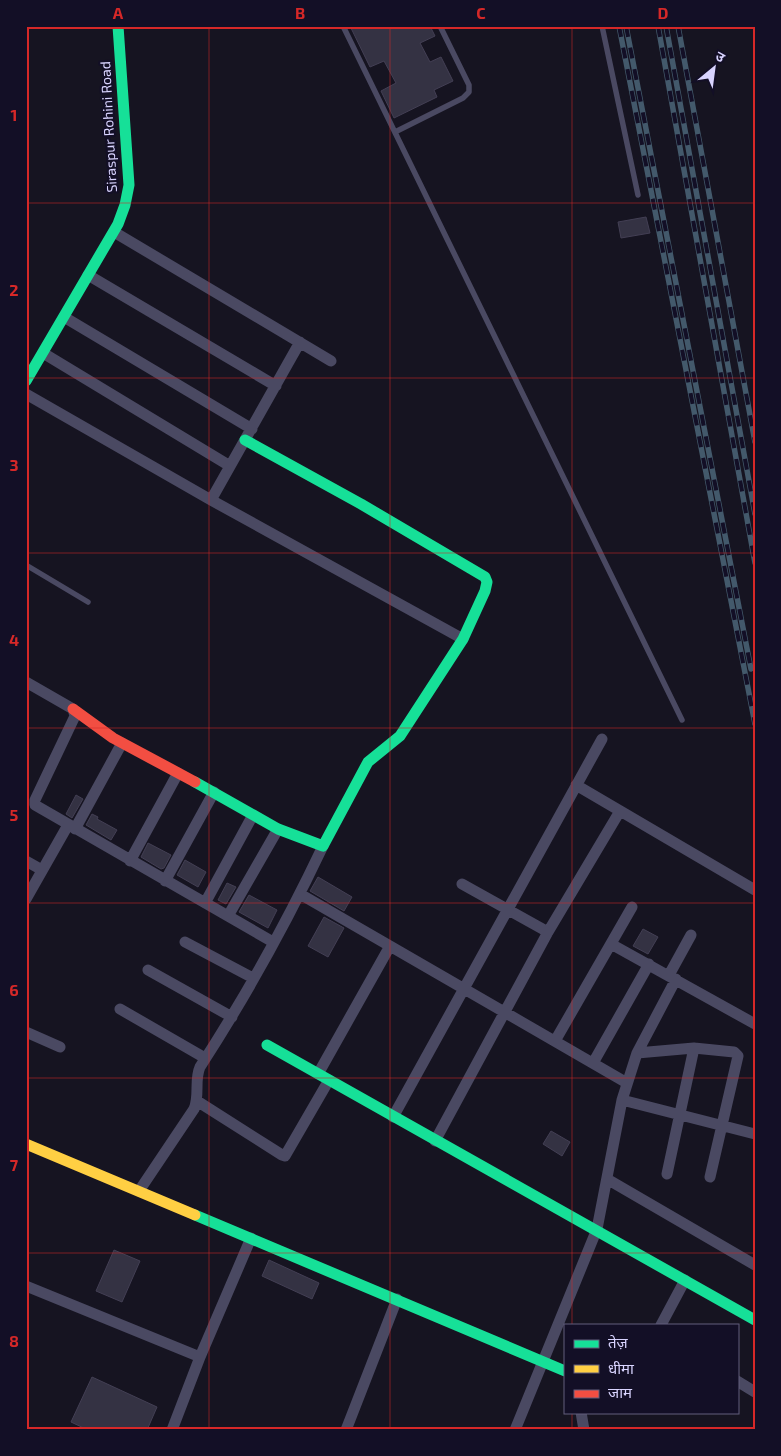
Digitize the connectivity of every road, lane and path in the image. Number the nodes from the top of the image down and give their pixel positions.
1 (118, 26) edge
2 (343, 26) edge
3 (440, 26) edge
4 (602, 26) edge
5 (395, 132) junction
6 (638, 195) dead end
7 (114, 232) junction
8 (88, 275) junction
9 (64, 317) junction
10 (300, 342) junction
11 (43, 353) junction
12 (331, 361) dead end
13 (26, 381) edge
14 (276, 386) junction
15 (26, 394) edge
16 (252, 428) junction
17 (245, 440) junction
18 (230, 466) junction
19 (211, 500) junction
20 (26, 564) edge
21 (88, 602) dead end
22 (464, 639) junction
23 (26, 682) edge
24 (73, 709) junction
25 (682, 720) dead end
26 (602, 739) dead end
27 (122, 743) junction
28 (178, 773) junction
29 (576, 786) junction
30 (214, 792) junction
31 (620, 811) junction
32 (254, 814) junction
33 (71, 827) junction
34 (278, 829) junction
35 (323, 846) junction
36 (26, 861) edge
37 (130, 861) junction
38 (42, 870) junction
39 (166, 881) junction
40 (462, 884) dead end
41 (755, 890) edge
42 (300, 894) junction
43 (26, 899) edge
44 (204, 903) junction
45 (632, 907) dead end
46 (507, 908) junction
47 (228, 916) junction
48 (548, 932) junction
49 (691, 935) dead end
50 (185, 942) dead end
51 (273, 942) junction
52 (611, 944) junction
53 (390, 946) junction
54 (649, 964) junction
55 (148, 970) dead end
56 (672, 977) junction
57 (253, 978) junction
58 (464, 988) junction
59 (120, 1009) dead end
60 (504, 1012) junction
61 (232, 1017) junction
62 (755, 1024) edge
63 (26, 1032) edge
64 (555, 1041) junction
65 (267, 1045) dead end
66 (60, 1047) dead end
67 (694, 1048) junction
68 (637, 1053) junction
69 (205, 1058) junction
70 (593, 1063) junction
71 (318, 1074) junction
72 (329, 1080) junction
73 (627, 1083) junction
74 (622, 1100) junction
75 (197, 1101) junction
76 (680, 1116) junction
77 (393, 1117) junction
78 (722, 1126) junction
79 (755, 1134) edge
80 (435, 1141) junction
81 (26, 1144) edge
82 (667, 1174) dead end
83 (710, 1177) dead end
84 (607, 1179) junction
85 (139, 1191) junction
86 (597, 1229) junction
87 (251, 1238) junction
88 (755, 1265) edge
89 (685, 1280) junction
90 (26, 1286) edge
91 (397, 1299) junction
92 (755, 1320) edge
93 (662, 1324) edge
94 (200, 1357) junction
95 (544, 1360) junction
96 (564, 1370) edge
97 (738, 1382) edge
98 (755, 1392) edge
99 (581, 1414) edge
100 (172, 1430) edge
101 (346, 1430) edge
102 (515, 1430) edge
103 (584, 1430) edge

1 - 7 street, Siraspur Rohini Road
2 - 5 lane
3 - 5 lane
4 - 6 lane
5 - 25 lane
7 - 8 street, Siraspur Rohini Road
7 - 10 street
8 - 9 street, Siraspur Rohini Road
8 - 14 street
9 - 11 street, Siraspur Rohini Road
9 - 16 street
10 - 12 street
10 - 14 street
11 - 13 street, Siraspur Rohini Road
11 - 18 street
14 - 16 street
15 - 19 street
16 - 17 street
17 - 18 street
17 - 22 street
18 - 19 street
19 - 22 street
20 - 21 lane
22 - 35 street
23 - 24 street
24 - 27 street
24 - 33 street
26 - 29 street
27 - 28 street
27 - 33 street
28 - 30 street
28 - 37 street
29 - 31 street
29 - 46 street
30 - 32 street
30 - 39 street
31 - 41 street
31 - 48 street
32 - 34 street
32 - 44 street
33 - 37 street
33 - 38 street
34 - 35 street
34 - 47 street
35 - 42 street
36 - 38 street
37 - 39 street
38 - 43 street
39 - 44 street
40 - 46 street
42 - 51 street
42 - 53 street
44 - 47 street
45 - 52 street
46 - 48 street
46 - 58 street
47 - 51 street
48 - 60 street
49 - 56 street
50 - 57 street
51 - 57 street
52 - 54 street
52 - 64 street
53 - 58 street
53 - 71 street
54 - 56 street
54 - 70 street
55 - 61 street
56 - 62 street
56 - 68 street
57 - 61 street
58 - 60 street
58 - 77 street
59 - 69 street
60 - 64 street
60 - 80 street
61 - 69 street
63 - 66 street
64 - 70 street
65 - 71 street
67 - 68 street
67 - 76 street
67 - 78 street
68 - 73 street
69 - 75 street
70 - 73 street
71 - 72 street
72 - 75 street
72 - 77 street
73 - 74 street
74 - 76 street
74 - 84 street
75 - 85 street
76 - 78 street
76 - 82 street
77 - 80 street
78 - 79 street
78 - 83 street
80 - 86 street
81 - 85 street
84 - 86 street
84 - 88 street
85 - 87 street
86 - 89 street
86 - 95 street
87 - 91 street
87 - 94 street
89 - 92 street
89 - 93 street
90 - 94 street
91 - 95 street
91 - 101 street
94 - 100 street
95 - 96 street
95 - 102 street
97 - 98 street
99 - 103 street

